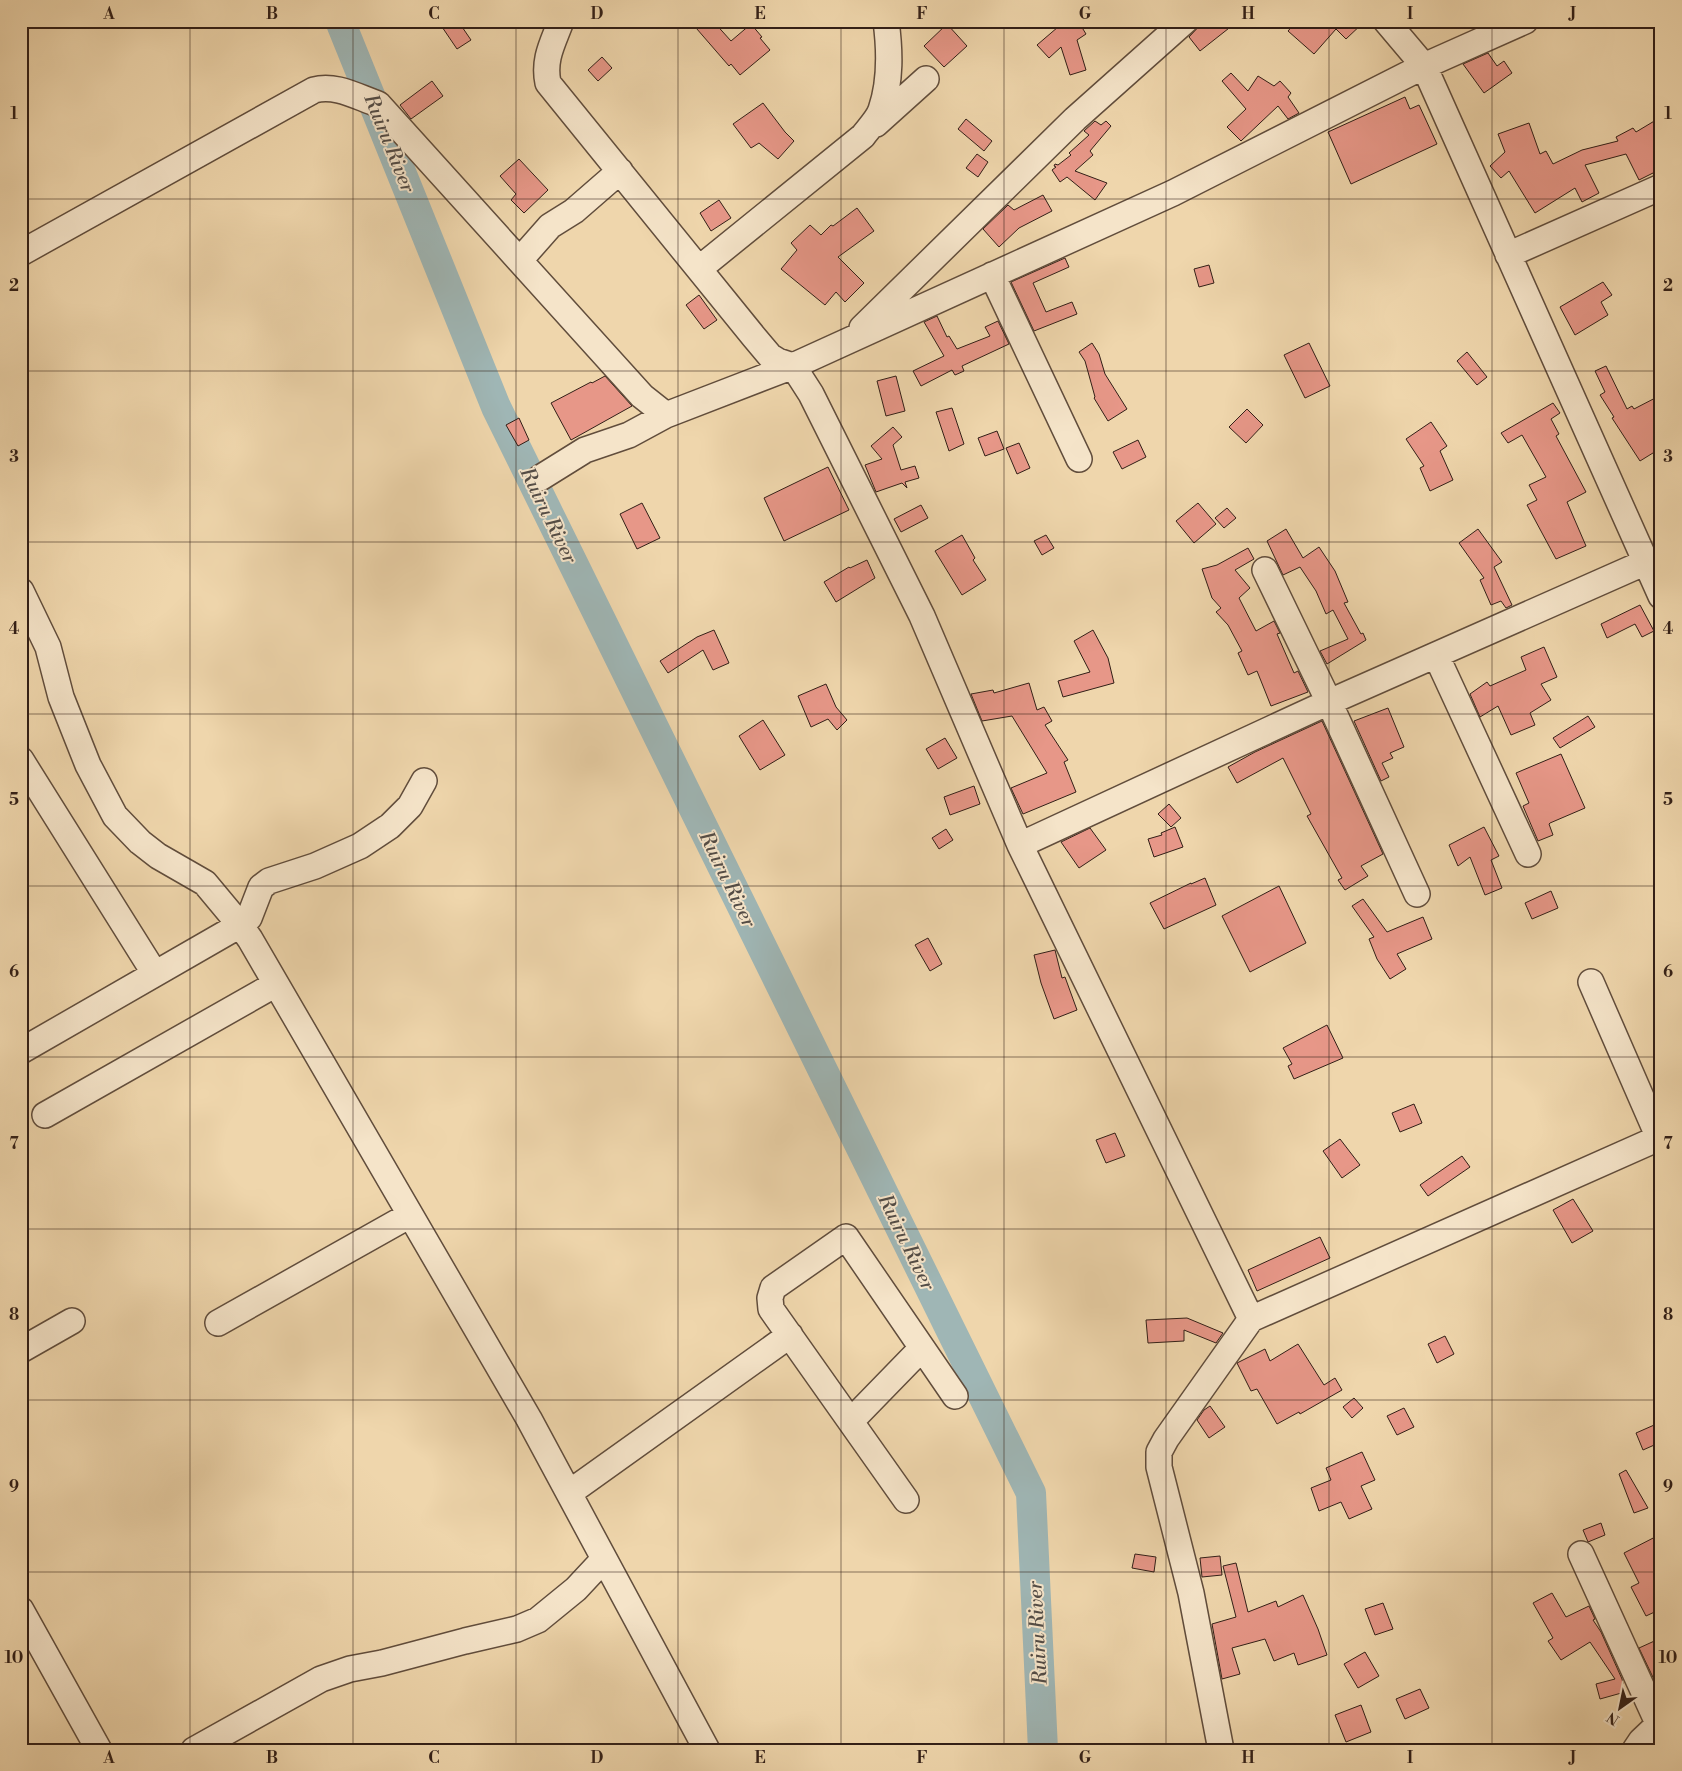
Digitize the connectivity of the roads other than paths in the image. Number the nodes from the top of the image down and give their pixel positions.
1 (561, 21) edge
2 (886, 21) edge
3 (1185, 21) edge
4 (1386, 21) edge
5 (1525, 21) edge
6 (1424, 66) junction
7 (926, 79) dead end
8 (864, 136) junction
9 (620, 170) junction
10 (1661, 187) edge
11 (21, 253) edge
12 (1508, 256) junction
13 (520, 260) junction
14 (700, 268) junction
15 (992, 275) junction
16 (850, 340) junction
17 (793, 366) junction
18 (666, 415) junction
19 (1079, 459) dead end
20 (540, 478) dead end
21 (1646, 562) junction
22 (1265, 570) dead end
23 (22, 594) edge
24 (1661, 596) edge
25 (1436, 655) junction
26 (1329, 702) junction
27 (21, 760) edge
28 (424, 782) dead end
29 (1020, 845) junction
30 (1528, 854) dead end
31 (1417, 894) dead end
32 (240, 925) junction
33 (155, 974) junction
34 (1591, 982) dead end
35 (276, 984) junction
36 (21, 1051) edge
37 (45, 1115) dead end
38 (1660, 1138) edge
39 (410, 1216) junction
40 (1251, 1319) junction
41 (72, 1321) dead end
42 (218, 1323) dead end
43 (790, 1334) junction
44 (922, 1348) junction
45 (21, 1350) edge
46 (956, 1396) dead end
47 (851, 1421) junction
48 (569, 1493) junction
49 (906, 1500) dead end
50 (1581, 1554) dead end
51 (604, 1559) junction
52 (21, 1610) edge
53 (1658, 1729) edge
54 (99, 1750) edge
55 (194, 1750) edge
56 (707, 1750) edge
57 (1221, 1750) edge
58 (1635, 1750) edge

1 - 9 street
2 - 8 street
3 - 16 street
4 - 6 street
5 - 6 street
6 - 12 street
6 - 15 street
7 - 8 street
8 - 14 street
9 - 13 street
9 - 14 street
10 - 12 street
11 - 13 street
12 - 21 street
13 - 18 street
14 - 17 street
15 - 16 street
15 - 19 street
16 - 17 street
17 - 18 street
17 - 29 street
18 - 20 street
21 - 24 street
21 - 25 street
22 - 26 street
23 - 32 street
25 - 26 street
25 - 30 street
26 - 29 street
26 - 31 street
27 - 33 street
28 - 32 street
29 - 40 street
32 - 33 street
32 - 35 street
33 - 36 street
34 - 38 street
35 - 37 street
35 - 39 street
38 - 40 street
39 - 42 street
39 - 48 street
40 - 57 street
41 - 45 street
43 - 44 street
43 - 47 street
43 - 48 street
44 - 46 street
44 - 47 street
47 - 49 street
48 - 51 street
50 - 53 street
51 - 55 street
51 - 56 street
52 - 54 street
53 - 58 street

